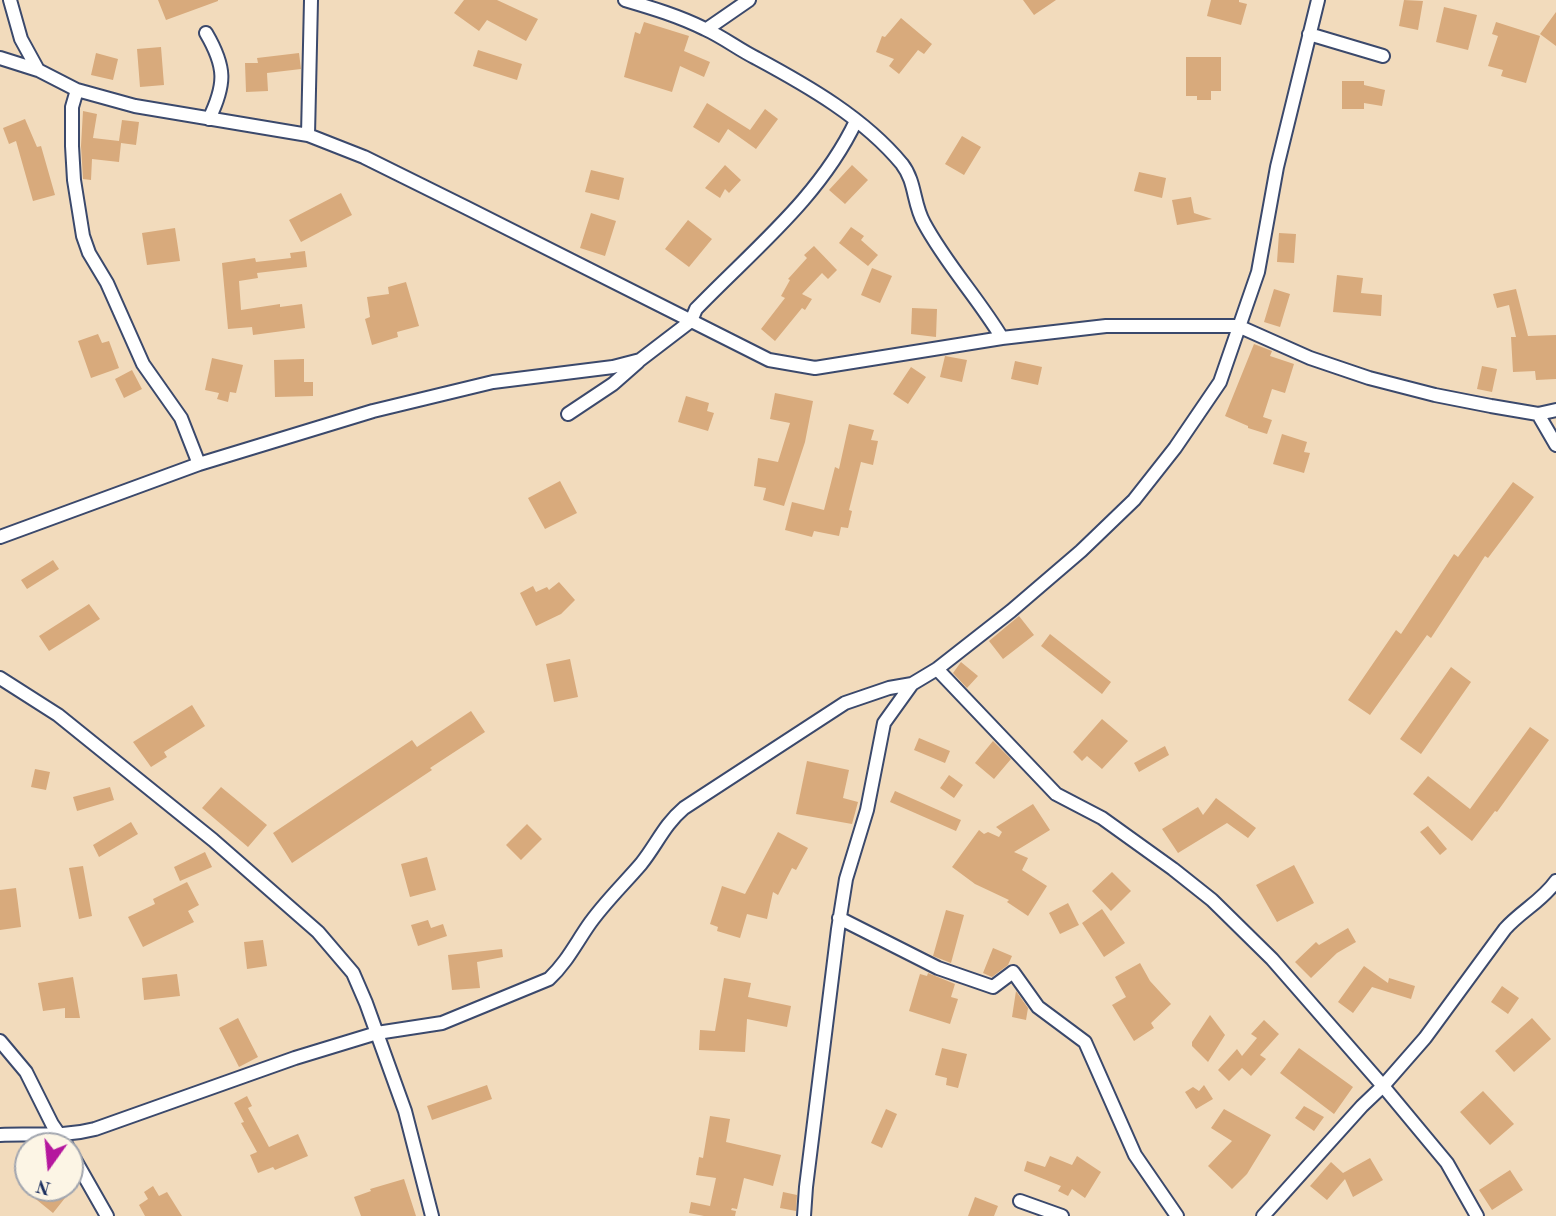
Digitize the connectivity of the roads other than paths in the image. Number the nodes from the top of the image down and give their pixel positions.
1 (9, 0) edge
2 (311, 0) edge
3 (625, 0) edge
4 (1318, 0) edge
5 (747, 1) edge
6 (658, 5) edge
7 (707, 29) junction
8 (206, 33) dead end
9 (1309, 34) junction
10 (1383, 56) dead end
11 (0, 58) edge
12 (38, 70) junction
13 (77, 90) junction
14 (209, 119) junction
15 (856, 121) junction
16 (308, 135) junction
17 (691, 321) junction
18 (1238, 326) junction
19 (1002, 338) junction
20 (640, 360) junction
21 (1556, 411) edge
22 (568, 414) dead end
23 (1538, 414) junction
24 (1556, 445) edge
25 (199, 464) junction
26 (0, 537) edge
27 (937, 669) junction
28 (0, 678) edge
29 (912, 684) junction
30 (1556, 881) edge
31 (839, 918) junction
32 (377, 1033) junction
33 (0, 1041) edge
34 (1383, 1086) junction
35 (58, 1132) edge
36 (84, 1133) edge
37 (84, 1176) edge
38 (1020, 1201) dead end
39 (107, 1216) edge
40 (432, 1216) edge
41 (804, 1216) edge
42 (1062, 1216) edge
43 (1177, 1216) edge
44 (1263, 1216) edge
45 (1477, 1216) edge

1 - 12 street
2 - 16 street
3 - 6 street
4 - 9 street
5 - 7 street
6 - 7 street
7 - 15 street
8 - 14 street
9 - 10 street
9 - 18 street
11 - 12 street
12 - 13 street
13 - 14 street
13 - 25 street
14 - 16 street
15 - 17 street
15 - 19 street
16 - 17 street
17 - 19 street
17 - 20 street
18 - 19 street
18 - 23 street
18 - 27 street
20 - 22 street
20 - 25 street
21 - 23 street
23 - 24 street
25 - 26 street
27 - 29 street
27 - 34 street
28 - 32 street
29 - 31 street
29 - 32 street
30 - 34 street
31 - 41 street
31 - 43 street
32 - 36 street
32 - 40 street
33 - 35 street
34 - 44 street
34 - 45 street
37 - 39 street
38 - 42 street

